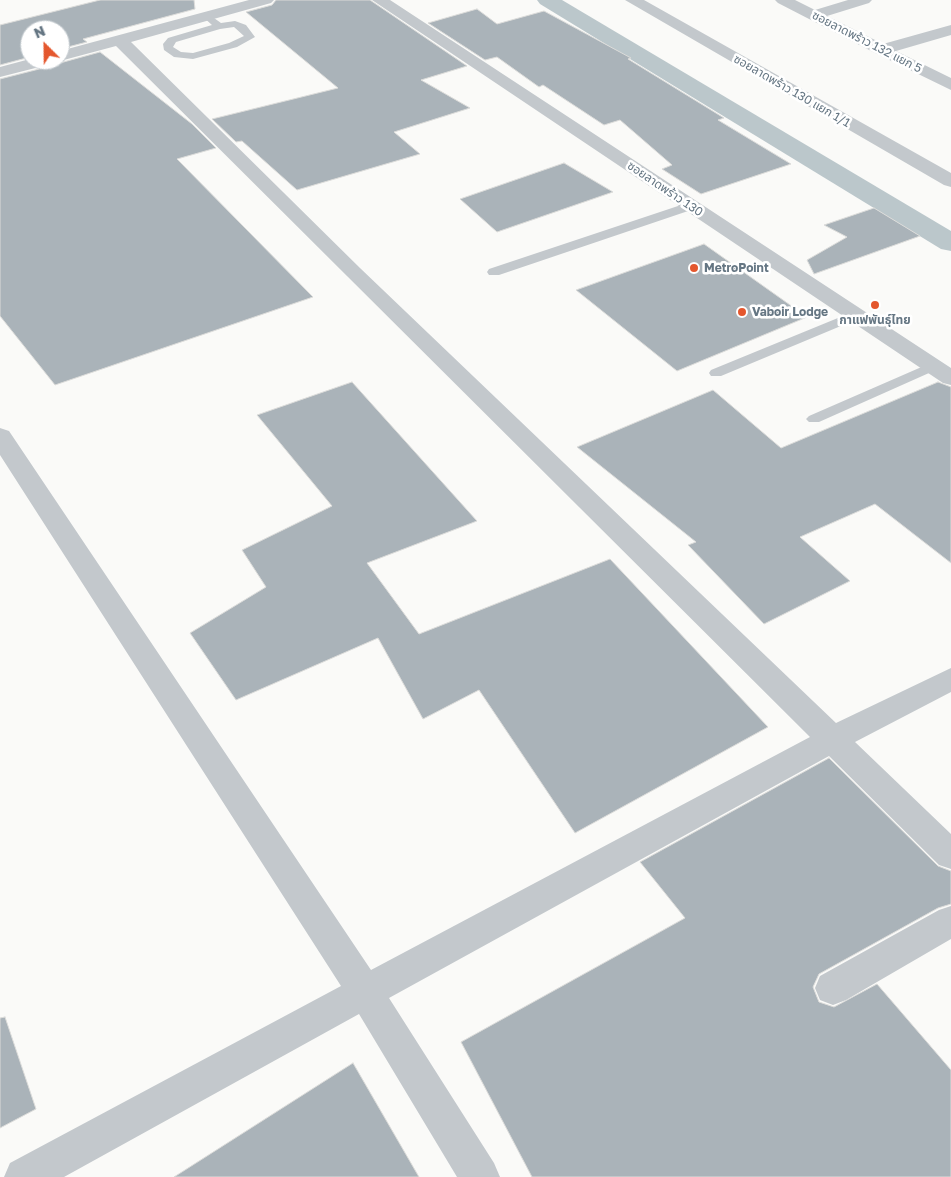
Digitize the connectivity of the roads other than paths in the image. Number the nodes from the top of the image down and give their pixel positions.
1 (266, 0) edge
2 (380, 0) edge
3 (633, 0) edge
4 (783, 0) edge
5 (864, 0) edge
6 (814, 15) junction
7 (213, 21) junction
8 (951, 30) edge
9 (120, 40) junction
10 (881, 50) junction
11 (70, 53) edge
12 (20, 67) edge
13 (0, 72) edge
14 (948, 81) edge
15 (951, 181) edge
16 (690, 206) junction
17 (494, 272) dead end
18 (855, 315) junction
19 (933, 366) junction
20 (716, 373) dead end
21 (951, 378) edge
22 (814, 419) dead end
23 (0, 436) edge
24 (951, 680) edge
25 (834, 738) junction
26 (951, 854) edge
27 (951, 921) edge
28 (833, 988) dead end
29 (366, 993) junction
30 (24, 1177) edge
31 (480, 1177) edge

1 - 7 street
2 - 16 street, ซอยลาดพร้าว 130
3 - 15 street, ซอยลาดพร้าว 130 แยก 1/1
4 - 6 street, ซอยลาดพร้าว 132 แยก 5
5 - 6 street
6 - 10 street, ซอยลาดพร้าว 132 แยก 5
7 - 7 lane
7 - 9 street
8 - 10 street
9 - 11 street
9 - 25 street
10 - 14 street, ซอยลาดพร้าว 132 แยก 5
12 - 13 street
16 - 17 lane
16 - 18 street, ซอยลาดพร้าว 130
18 - 19 street, ซอยลาดพร้าว 130
18 - 20 lane
19 - 21 street, ซอยลาดพร้าว 130
19 - 22 lane
23 - 29 street
24 - 25 street
25 - 26 street
25 - 29 street
27 - 28 street
29 - 30 street
29 - 31 street

